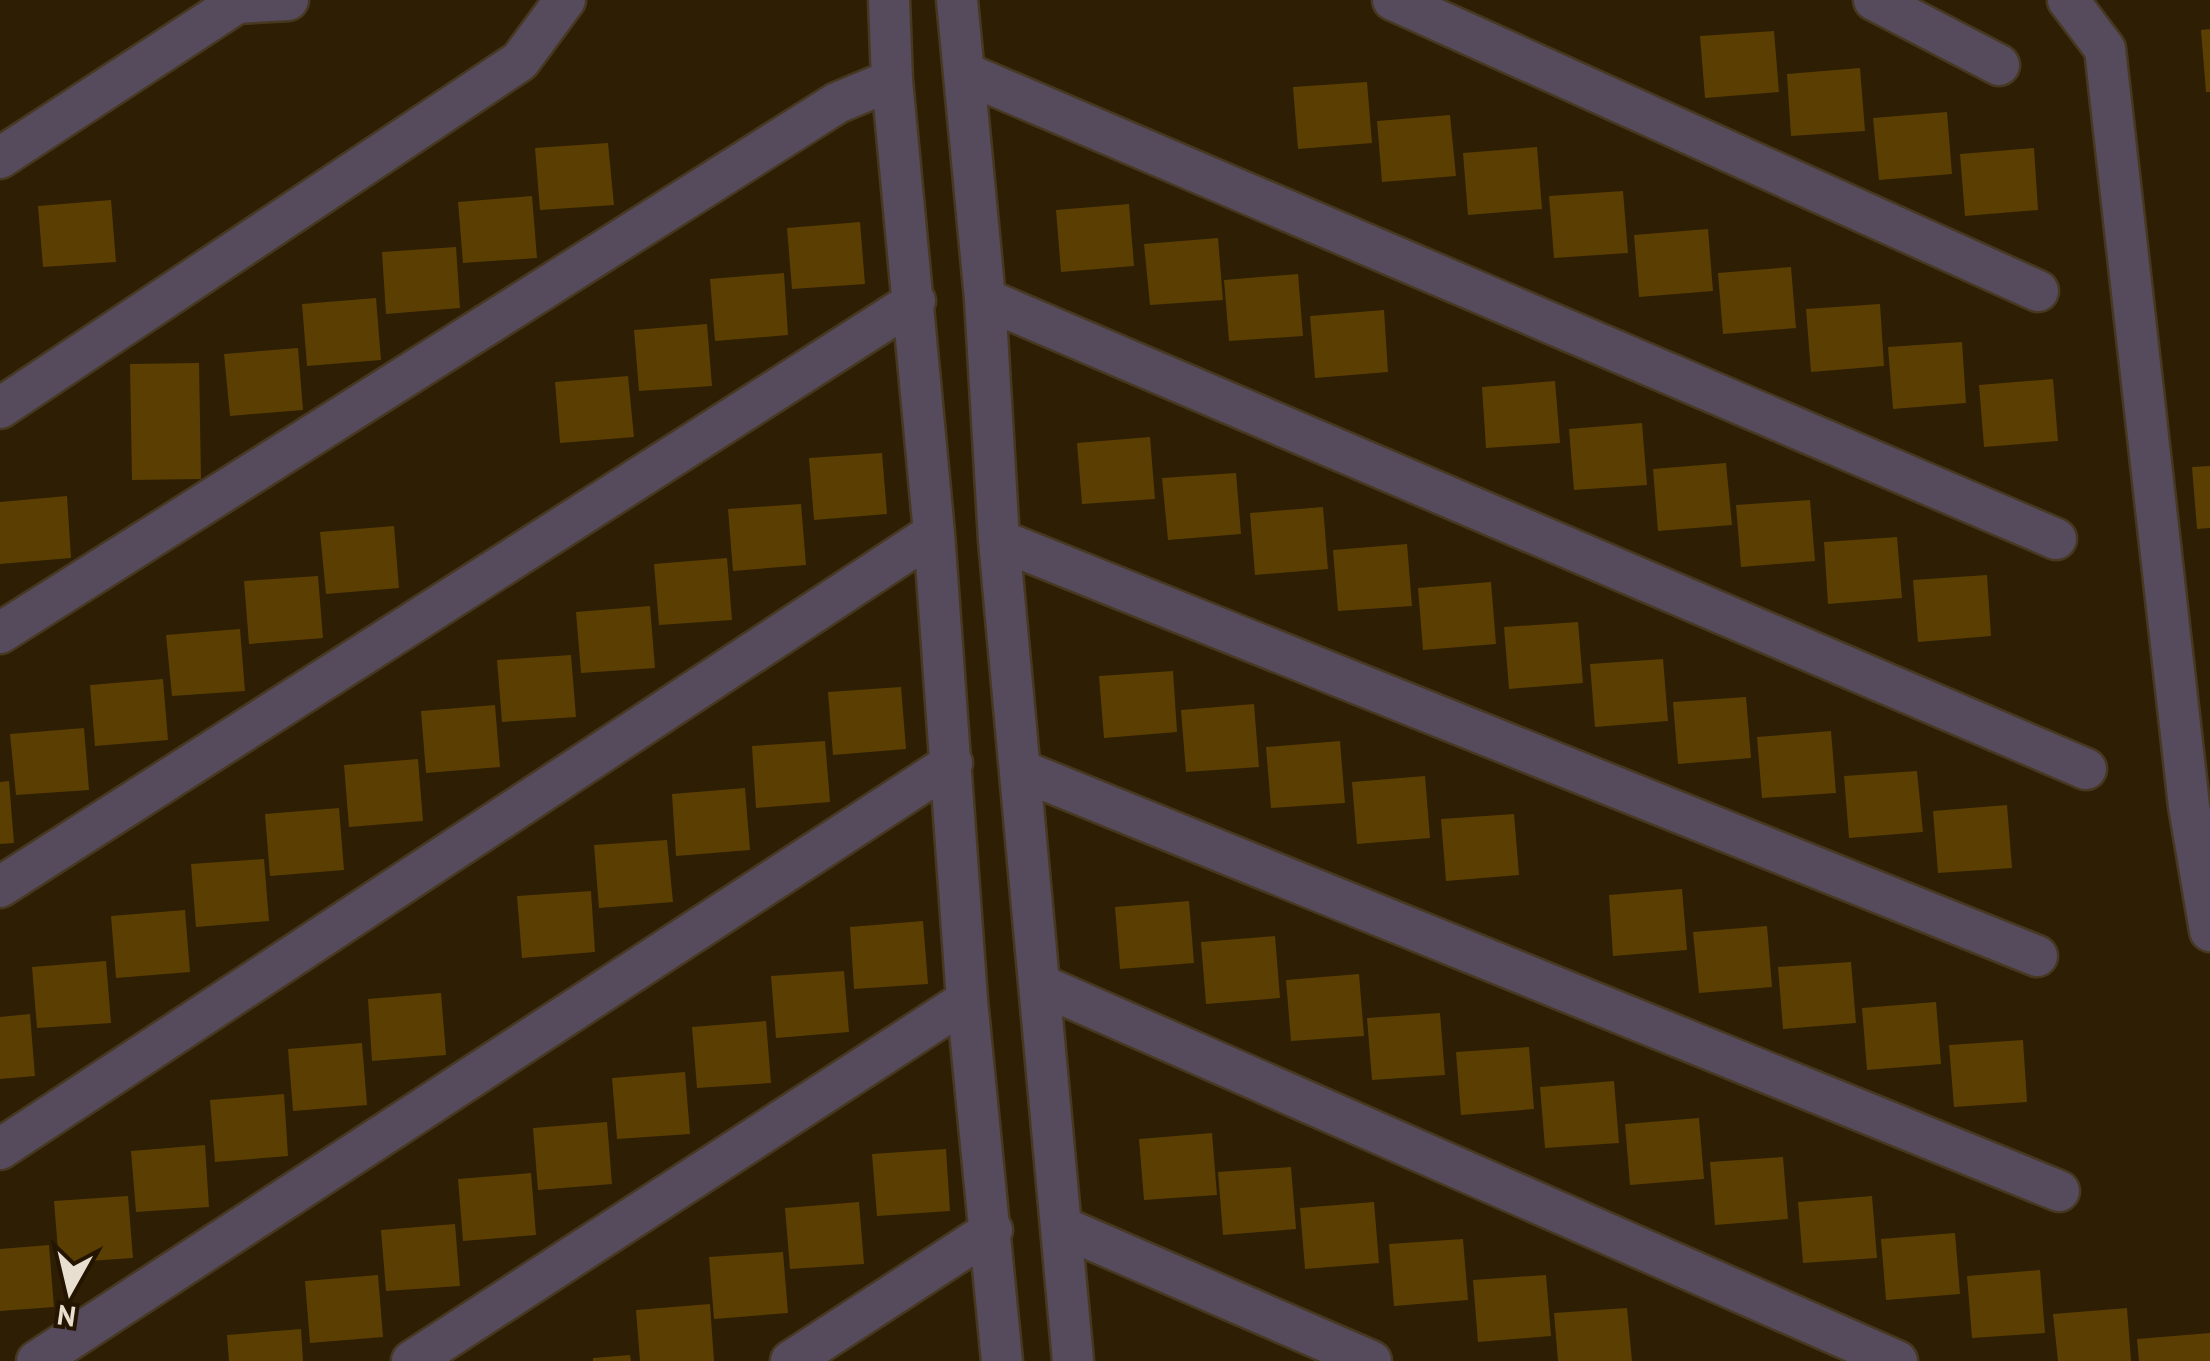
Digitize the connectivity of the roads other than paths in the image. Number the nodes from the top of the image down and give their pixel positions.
1 (288, 0) edge
2 (565, 0) edge
3 (890, 0) edge
4 (958, 0) edge
5 (1393, 0) edge
6 (1874, 0) edge
7 (2068, 0) edge
8 (1999, 65) dead end
9 (965, 73) junction
10 (892, 80) junction
11 (0, 158) edge
12 (2038, 291) dead end
13 (984, 299) junction
14 (915, 301) junction
15 (0, 408) edge
16 (934, 533) junction
17 (2056, 539) dead end
18 (998, 540) junction
19 (0, 633) edge
20 (952, 763) junction
21 (2086, 768) dead end
22 (1020, 770) junction
23 (0, 886) edge
24 (2210, 931) edge
25 (2037, 956) dead end
26 (1041, 985) junction
27 (967, 1000) junction
28 (0, 1149) edge
29 (2058, 1190) dead end
30 (1062, 1227) junction
31 (992, 1230) junction
32 (37, 1361) edge
33 (412, 1361) edge
34 (792, 1361) edge
35 (1002, 1361) edge
36 (1073, 1361) edge
37 (1372, 1361) edge
38 (1897, 1361) edge

1 - 11 street
2 - 15 street
3 - 10 street
4 - 9 street
5 - 12 street
6 - 8 street
7 - 24 street
9 - 13 street
9 - 17 street
10 - 14 street
10 - 19 street
13 - 18 street
13 - 21 street
14 - 16 street
14 - 23 street
16 - 20 street
16 - 28 street
18 - 22 street
18 - 25 street
20 - 27 street
20 - 32 street
22 - 26 street
22 - 29 street
26 - 30 street
26 - 38 street
27 - 31 street
27 - 33 street
30 - 36 street
30 - 37 street
31 - 34 street
31 - 35 street

